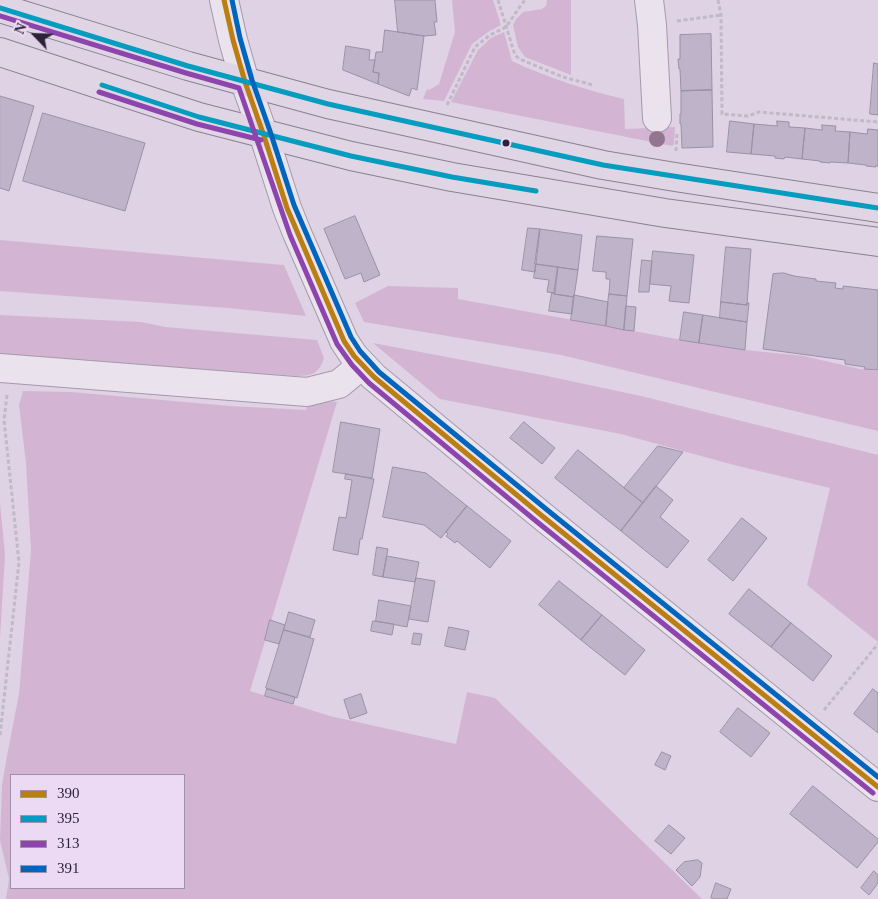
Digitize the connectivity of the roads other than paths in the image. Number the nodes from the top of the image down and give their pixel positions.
1 (224, 0) edge
2 (0, 8) edge
3 (650, 13) edge
4 (0, 52) edge
5 (245, 82) junction
6 (657, 118) road end
7 (263, 133) junction
8 (878, 208) edge
9 (878, 242) edge
10 (362, 365) junction
11 (5, 369) edge
12 (878, 787) edge

1 - 5 street
2 - 5 main road
3 - 6 street
4 - 7 main road
5 - 7 street
5 - 8 main road
7 - 9 main road
7 - 10 street
10 - 11 street
10 - 12 street

